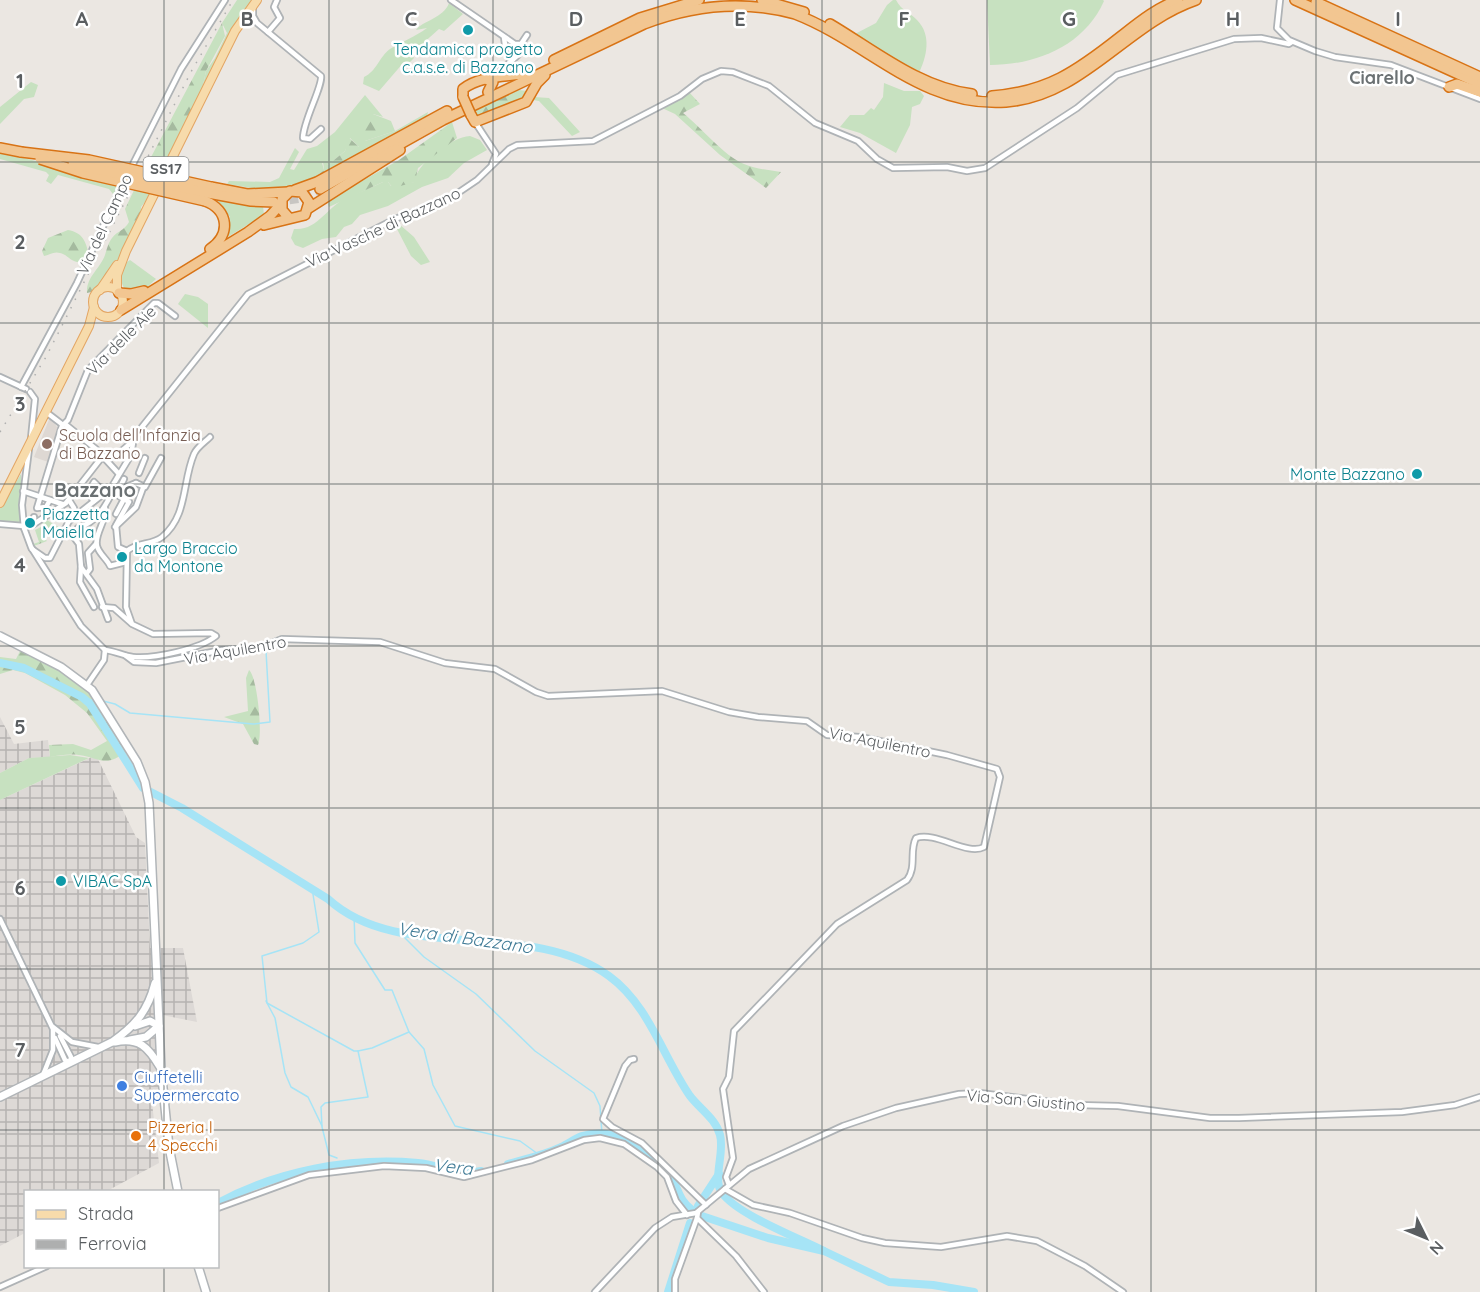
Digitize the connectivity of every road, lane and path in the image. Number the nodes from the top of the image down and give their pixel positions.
1 (225, 0) edge
2 (277, 0) edge
3 (451, 0) edge
4 (699, 0) edge
5 (762, 0) edge
6 (1178, 0) edge
7 (1196, 0) edge
8 (1295, 0) edge
9 (1312, 0) edge
10 (1328, 0) edge
11 (255, 1) edge
12 (1279, 2) edge
13 (1350, 16) junction
14 (257, 22) junction
15 (268, 32) junction
16 (526, 34) dead end
17 (504, 37) junction
18 (232, 39) junction
19 (1292, 42) junction
20 (559, 65) junction
21 (500, 71) dead end
22 (528, 73) junction
23 (1480, 77) edge
24 (486, 79) junction
25 (1480, 84) edge
26 (1449, 87) junction
27 (1480, 92) edge
28 (492, 93) junction
29 (530, 95) junction
30 (1480, 99) edge
31 (467, 109) junction
32 (321, 129) dead end
33 (0, 148) edge
34 (492, 164) junction
35 (320, 189) tunnel mouth
36 (291, 191) junction
37 (208, 194) junction
38 (277, 203) junction
39 (309, 208) junction
40 (289, 218) junction
41 (248, 232) junction
42 (126, 251) junction
43 (165, 281) junction
44 (147, 289) junction
45 (100, 291) junction
46 (118, 292) junction
47 (94, 307) junction
48 (120, 310) junction
49 (175, 316) dead end
50 (105, 317) junction
51 (64, 374) junction
52 (0, 378) edge
53 (26, 389) junction
54 (46, 412) junction
55 (64, 425) junction
56 (210, 437) dead end
57 (132, 442) junction
58 (30, 446) junction
59 (102, 457) junction
60 (160, 458) dead end
61 (145, 459) dead end
62 (16, 473) junction
63 (119, 474) junction
64 (25, 478) junction
65 (138, 478) junction
66 (124, 479) dead end
67 (111, 487) junction
68 (143, 488) junction
69 (121, 489) junction
70 (23, 490) junction
71 (116, 494) junction
72 (90, 495) junction
73 (39, 496) junction
74 (71, 496) junction
75 (79, 498) dead end
76 (110, 498) junction
77 (124, 499) junction
78 (50, 500) junction
79 (94, 501) junction
80 (0, 503) edge
81 (62, 504) junction
82 (38, 509) junction
83 (106, 509) junction
84 (73, 517) junction
85 (104, 523) junction
86 (0, 524) edge
87 (23, 524) junction
88 (34, 524) junction
89 (78, 528) junction
90 (115, 528) junction
91 (96, 544) junction
92 (32, 549) junction
93 (127, 551) junction
94 (126, 562) junction
95 (81, 566) junction
96 (87, 573) junction
97 (102, 606) junction
98 (94, 607) dead end
99 (108, 619) dead end
100 (131, 623) junction
101 (0, 636) edge
102 (105, 650) junction
103 (126, 656) junction
104 (87, 685) junction
105 (0, 919) edge
106 (157, 974) junction
107 (159, 1026) junction
108 (130, 1030) junction
109 (55, 1032) junction
110 (130, 1040) junction
111 (109, 1044) junction
112 (634, 1059) dead end
113 (70, 1063) junction
114 (161, 1068) junction
115 (40, 1077) junction
116 (0, 1097) edge
117 (1480, 1097) edge
118 (178, 1190) edge
119 (724, 1190) junction
120 (703, 1202) junction
121 (219, 1208) edge
122 (698, 1212) junction
123 (690, 1214) junction
124 (697, 1218) junction
125 (43, 1268) edge
126 (199, 1268) edge
127 (0, 1287) edge
128 (206, 1292) edge
129 (595, 1292) edge
130 (675, 1292) edge
131 (764, 1292) edge
132 (1122, 1292) edge

1 - 53 street, Via del Campo
2 - 15 street
3 - 17 street
4 - 22 highway
5 - 6 highway
7 - 20 highway
8 - 25 highway
9 - 13 highway
10 - 13 highway
11 - 14 street
11 - 18 main road, SS17
12 - 19 street
13 - 23 highway
14 - 15 street
14 - 18 street
15 - 32 street
16 - 17 street
17 - 21 street
18 - 42 main road, SS17
19 - 26 street, Via Vasche di Bazzano
19 - 34 street, Via Vasche di Bazzano
20 - 28 highway
20 - 29 highway
22 - 24 highway
22 - 28 highway
24 - 28 highway
24 - 31 highway
26 - 27 highway
26 - 30 street, Via Vasche di Bazzano
28 - 29 highway
28 - 31 highway
29 - 31 highway
31 - 34 street
31 - 35 highway
31 - 36 highway
31 - 39 highway
33 - 37 highway, bridge
34 - 57 street, Via Vasche di Bazzano
36 - 37 highway
36 - 38 highway
36 - 39 highway
37 - 38 highway
37 - 44 highway
38 - 40 highway
38 - 41 highway
39 - 40 highway
40 - 41 highway
41 - 43 highway
42 - 45 main road, SS17
42 - 46 main road
43 - 44 highway
43 - 48 highway
44 - 46 highway
45 - 46 main road
45 - 47 main road, SS17
46 - 48 main road
47 - 50 main road
47 - 51 main road, SS17
48 - 50 main road
49 - 55 street, Via delle Aie
50 - 51 main road
51 - 54 main road, SS17
52 - 53 street
53 - 58 street
54 - 55 street
54 - 58 main road, SS17
55 - 59 street
55 - 73 street, Via delle Aie
56 - 93 street
57 - 59 street
57 - 63 street
58 - 62 main road, SS17
58 - 64 street
59 - 63 street
59 - 74 street
60 - 68 street
61 - 65 street
62 - 64 street
62 - 80 main road, SS17
63 - 67 street
64 - 70 street
65 - 68 street
65 - 69 street
66 - 69 street
67 - 76 street
67 - 79 street
68 - 90 street
69 - 71 street
70 - 73 street
70 - 87 street
71 - 76 street
71 - 77 street
72 - 72 street
72 - 79 street
73 - 78 street
73 - 82 street, Via delle Aie
74 - 75 street
74 - 81 street
74 - 84 street
76 - 83 street
77 - 83 street
77 - 90 street
78 - 81 street
78 - 82 street
79 - 84 street
81 - 88 street
82 - 88 street
83 - 85 street
83 - 89 street
84 - 89 street
84 - 92 street
85 - 90 street
85 - 91 street
86 - 87 street
87 - 88 street
87 - 92 street
89 - 95 street
90 - 93 street
91 - 94 street
91 - 96 street
92 - 102 street
93 - 94 street
94 - 100 street
95 - 96 street
95 - 98 street
96 - 97 street
97 - 99 street
97 - 100 street
100 - 103 street
101 - 104 main road
102 - 103 street
102 - 104 street
103 - 119 street, Via Aquilentro
104 - 106 main road
105 - 109 street
106 - 107 main road
106 - 108 main road
107 - 108 main road
107 - 110 main road
107 - 114 main road
108 - 111 main road
109 - 111 street
109 - 113 street
109 - 115 street
110 - 111 main road
110 - 114 main road
111 - 113 main road
112 - 120 street
113 - 115 main road
114 - 118 main road
115 - 116 main road
117 - 119 street, Via San Giustino
119 - 120 street, Via San Giustino
119 - 132 street
120 - 122 street, Via San Giustino
121 - 123 street
122 - 123 street, Via San Giustino
122 - 124 street
123 - 129 street, Via San Giustino
124 - 130 street
124 - 131 street
125 - 127 street
126 - 128 main road

